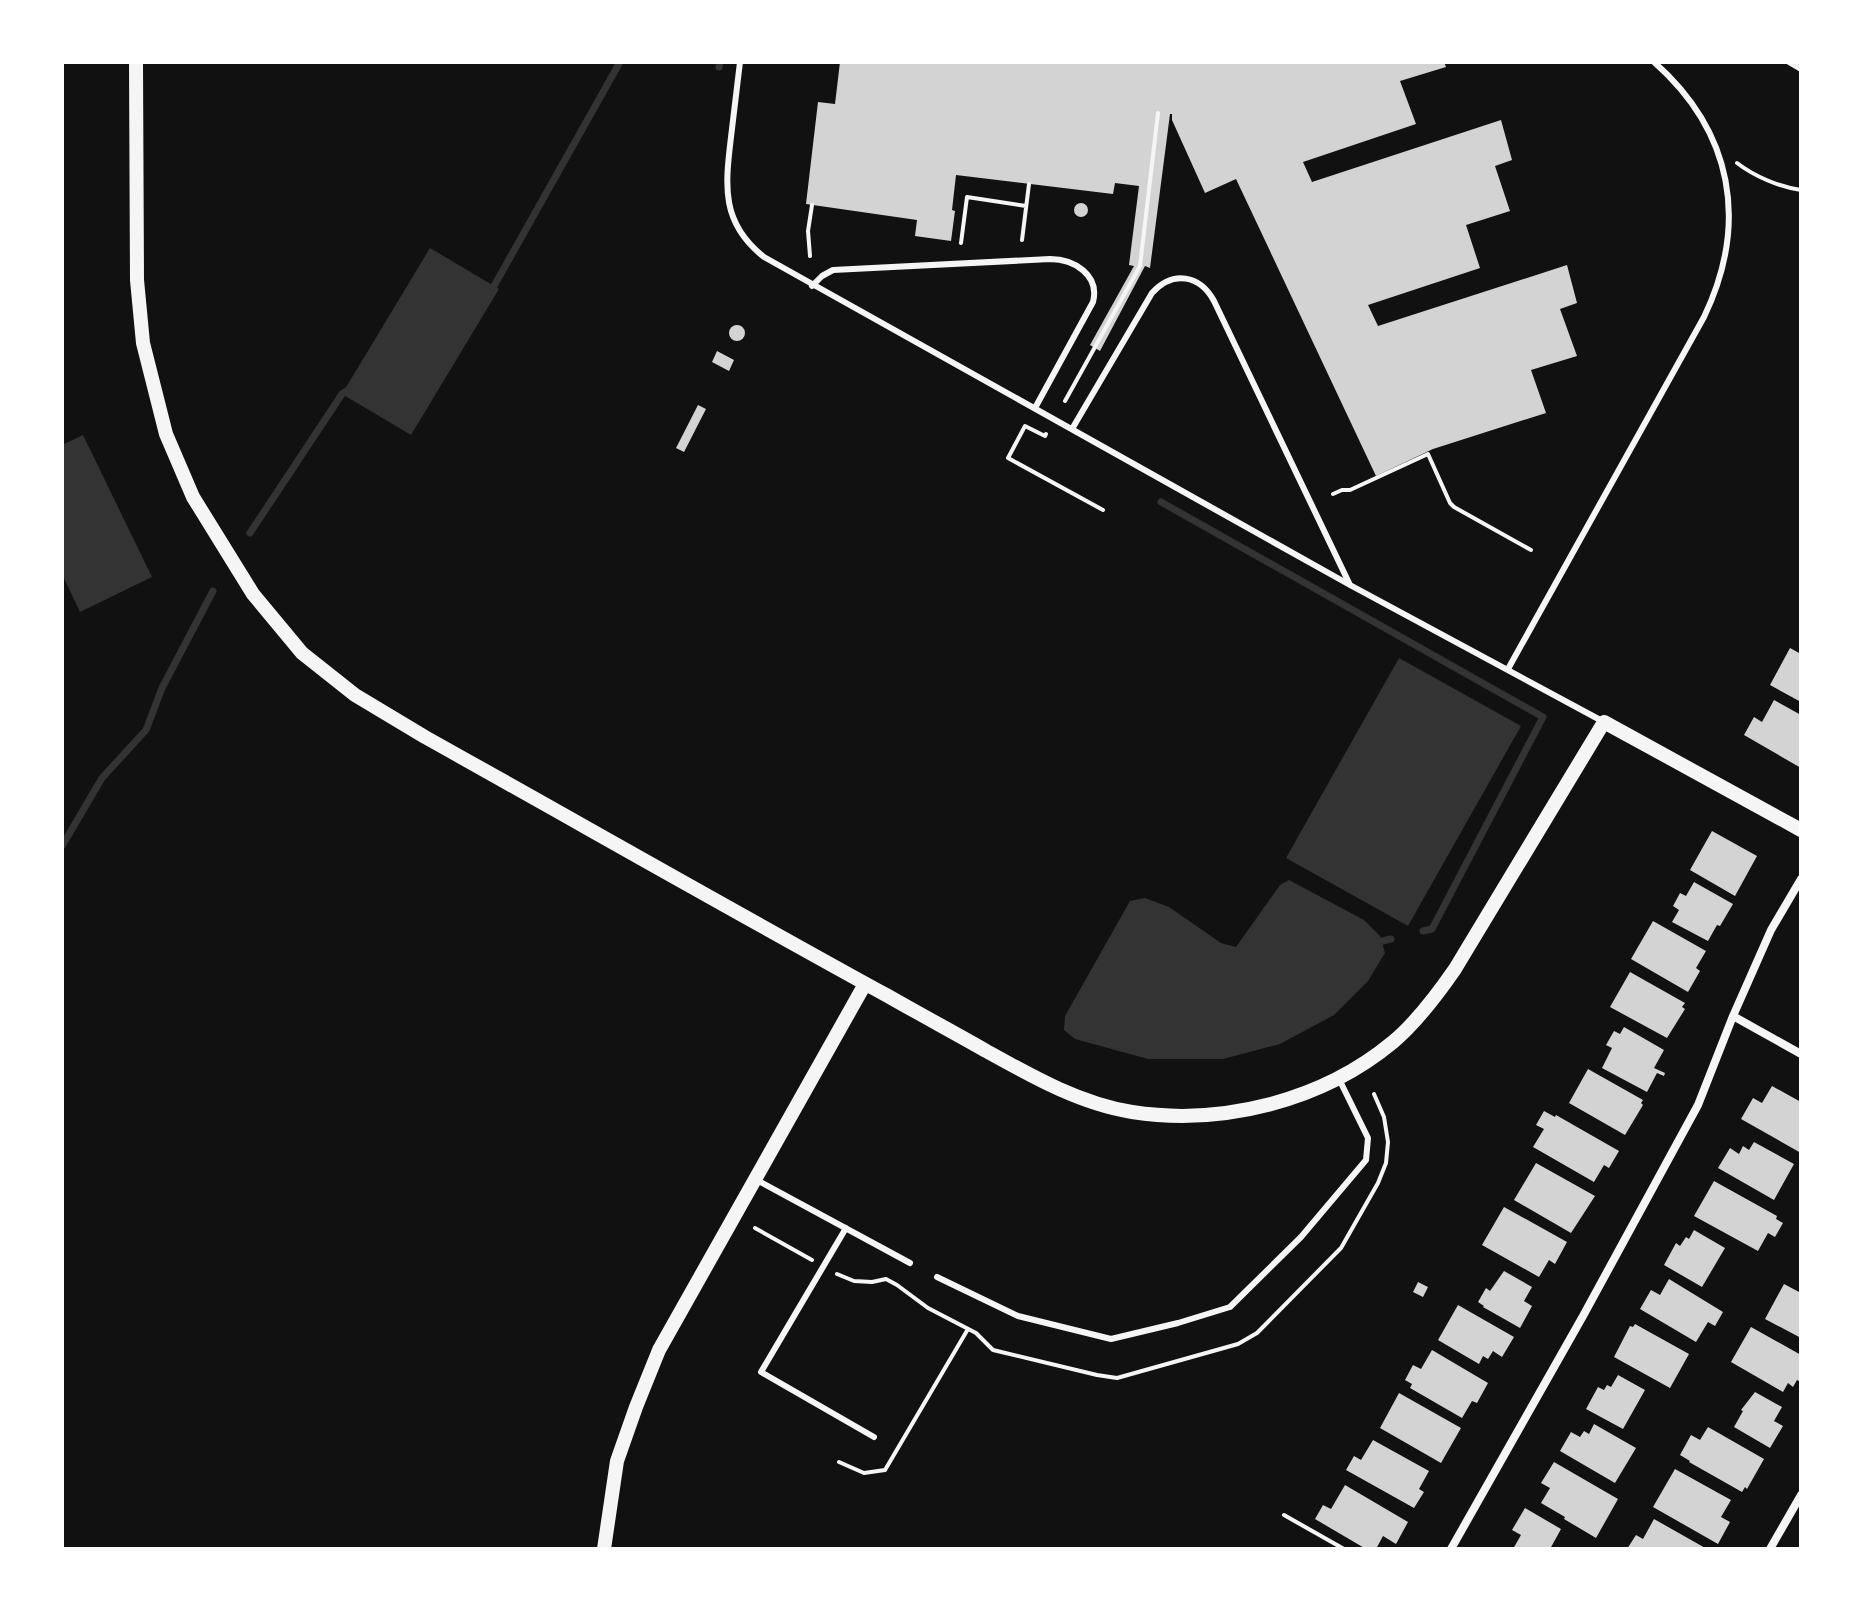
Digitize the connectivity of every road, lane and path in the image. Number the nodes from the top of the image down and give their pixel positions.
1 (136, 62) edge
2 (740, 62) edge
3 (1654, 62) edge
4 (1789, 62) edge
5 (1801, 69) edge
6 (1158, 113) dead end
7 (1716, 147) junction
8 (1029, 184) dead end
9 (1801, 190) edge
10 (812, 205) dead end
11 (1026, 206) junction
12 (1022, 240) dead end
13 (961, 243) dead end
14 (810, 256) dead end
15 (812, 286) junction
16 (1065, 401) dead end
17 (1035, 408) junction
18 (1072, 429) junction
19 (1046, 434) dead end
20 (1333, 494) dead end
21 (1103, 510) dead end
22 (1531, 550) dead end
23 (1350, 585) junction
24 (1508, 669) junction
25 (1604, 722) junction
26 (1801, 830) edge
27 (1801, 879) edge
28 (865, 984) junction
29 (1733, 1016) junction
30 (1801, 1054) edge
31 (1338, 1079) junction
32 (1374, 1094) dead end
33 (755, 1179) junction
34 (755, 1228) dead end
35 (846, 1228) junction
36 (910, 1263) dead end
37 (823, 1266) junction
38 (937, 1277) dead end
39 (968, 1329) junction
40 (874, 1437) dead end
41 (839, 1462) dead end
42 (1801, 1495) edge
43 (1284, 1515) dead end
44 (604, 1549) edge
45 (1344, 1549) edge
46 (1451, 1549) edge
47 (1770, 1549) edge

1 - 28 street
2 - 15 lane
3 - 7 lane
4 - 5 lane
6 - 16 path
7 - 9 path
7 - 24 lane
8 - 11 path
10 - 14 path
11 - 12 path
11 - 13 path
15 - 17 lane
15 - 17 lane
17 - 18 lane
18 - 23 lane
18 - 23 lane
19 - 21 path
20 - 22 path
23 - 24 lane
24 - 25 lane
25 - 26 street
25 - 31 street
27 - 29 street
28 - 31 street
28 - 33 street
29 - 30 street
29 - 46 street
31 - 38 lane
32 - 39 path
33 - 35 lane
33 - 44 street
34 - 37 path
35 - 36 lane
35 - 37 lane
37 - 39 path
37 - 40 lane
39 - 41 path
42 - 47 street
43 - 45 path

